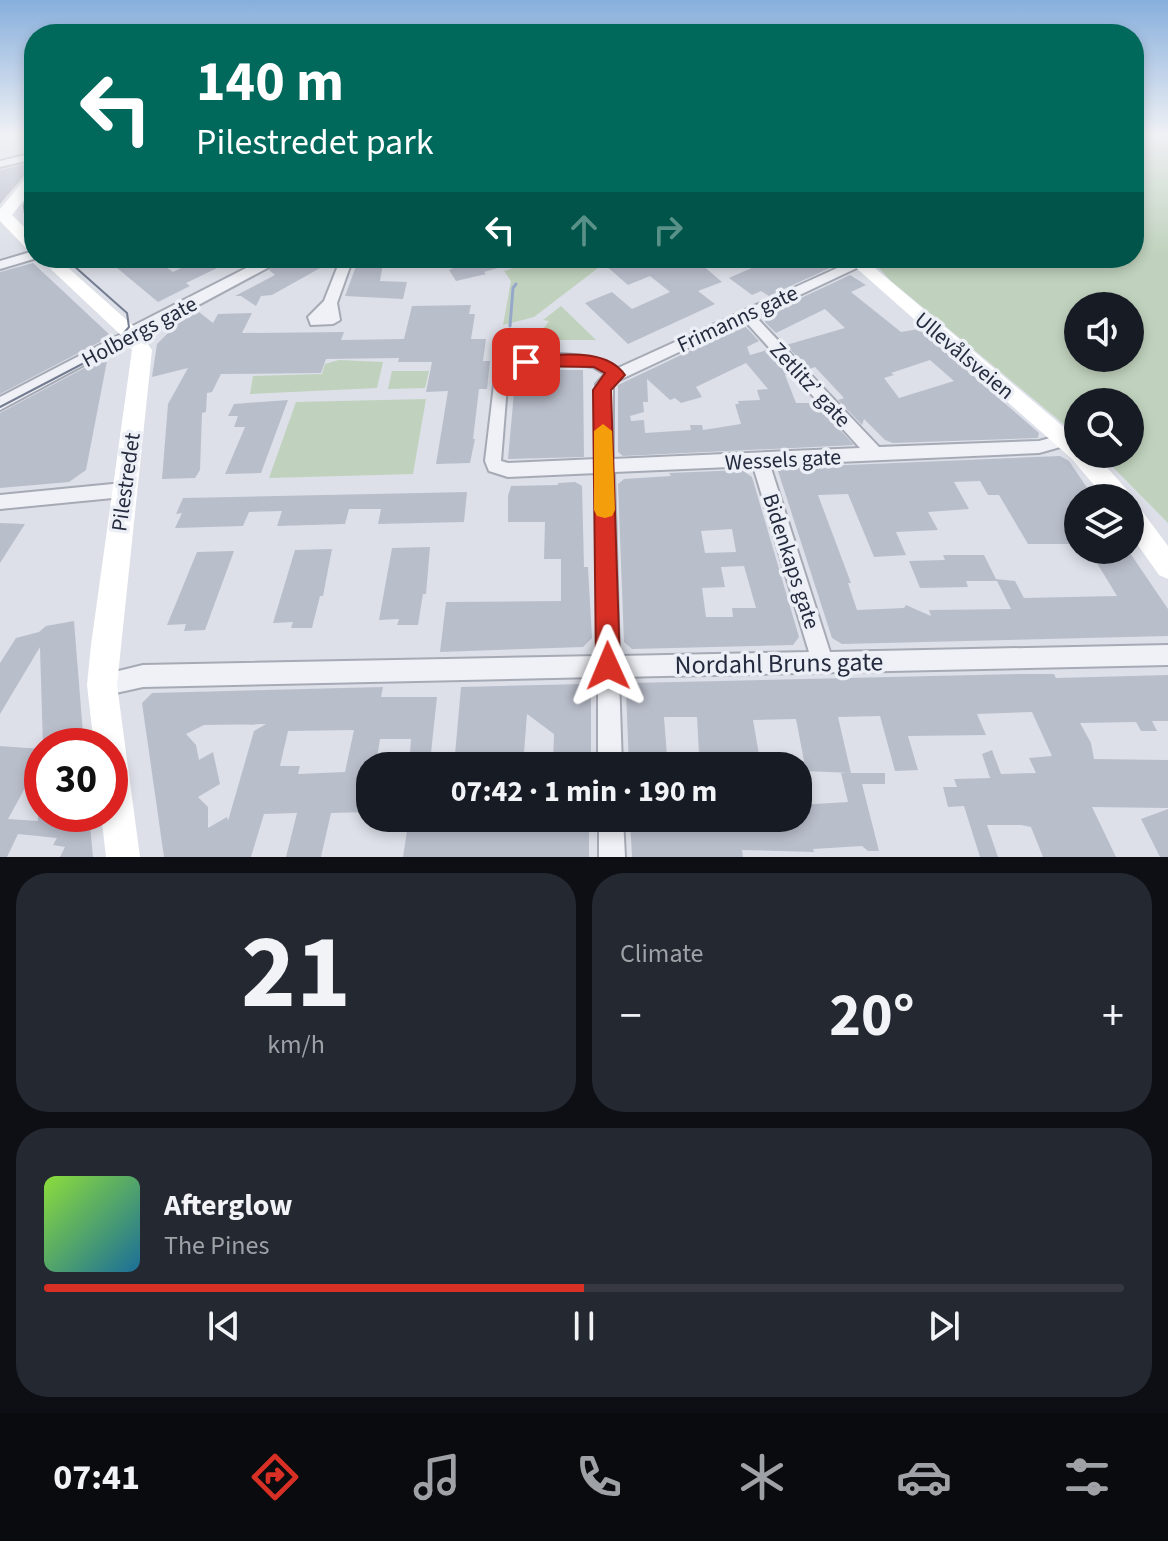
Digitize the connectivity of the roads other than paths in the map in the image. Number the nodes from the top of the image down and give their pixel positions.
1 (24, 189) edge
2 (24, 236) edge
3 (24, 258) edge
4 (0, 265) edge
5 (58, 268) edge
6 (259, 268) edge
7 (343, 268) edge
8 (839, 268) edge
9 (864, 268) edge
10 (330, 303) dead end
11 (746, 314) junction
12 (131, 334) junction
13 (616, 375) junction
14 (0, 404) edge
15 (1064, 440) edge
16 (1064, 448) edge
17 (876, 455) junction
18 (760, 460) junction
19 (604, 467) junction
20 (1092, 468) edge
21 (1106, 484) edge
22 (123, 490) junction
23 (0, 502) edge
24 (1144, 534) edge
25 (1168, 567) edge
26 (1168, 655) edge
27 (823, 662) junction
28 (608, 666) junction
29 (102, 685) junction
30 (108, 728) edge
31 (610, 752) edge
32 (120, 832) edge
33 (611, 832) edge
34 (123, 857) edge
35 (612, 857) edge

1 - 2 main road
3 - 4 street
5 - 12 main road
6 - 12 street, Holbergs gate
7 - 10 street
8 - 11 street, Frimanns gate
9 - 15 main road, Ullevålsveien
11 - 13 street, Frimanns gate
11 - 17 street, Zetlitz’ gate
12 - 14 street, Holbergs gate
12 - 22 main road, Pilestredet
13 - 19 street
13 - 19 street, Wessels gate
16 - 17 street, Wessels gate
17 - 18 street, Wessels gate
18 - 19 street, Wessels gate
18 - 27 street, Bidenkaps gate
19 - 28 street
20 - 21 main road, Ullevålsveien
22 - 23 street
22 - 29 main road, Pilestredet
24 - 25 main road
26 - 27 street, Nordahl Bruns gate
27 - 28 street, Nordahl Bruns gate
28 - 29 street, Nordahl Bruns gate
28 - 31 street
29 - 30 main road, Pilestredet
32 - 34 main road, Pilestredet
33 - 35 street

